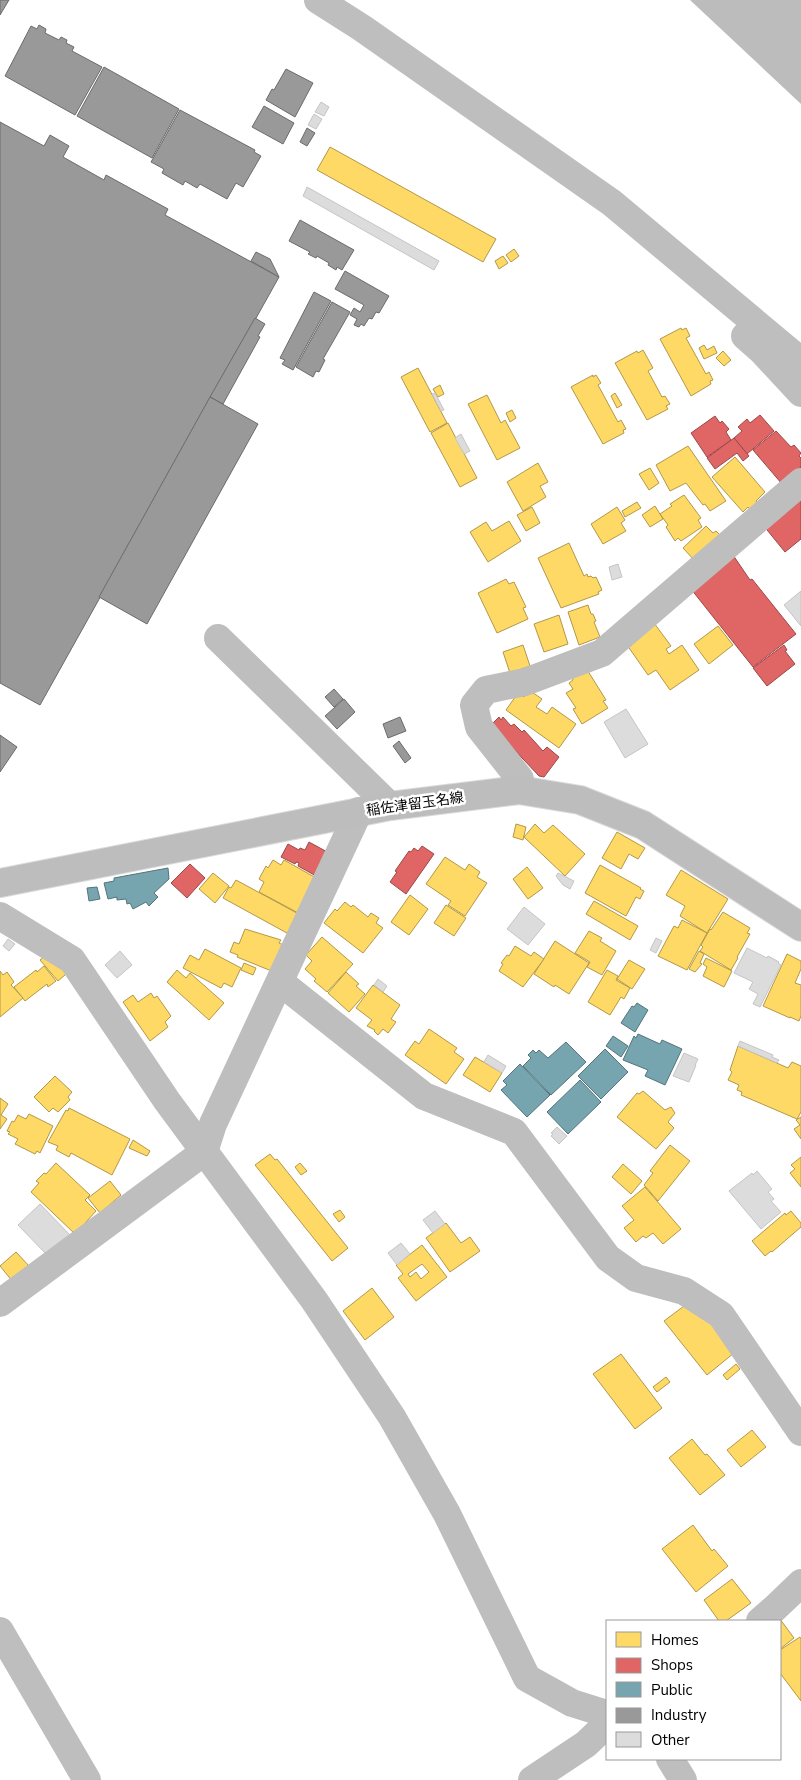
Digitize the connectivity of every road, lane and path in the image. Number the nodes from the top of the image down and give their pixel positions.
1 (318, 0) edge
2 (670, 250) junction
3 (801, 361) edge
4 (801, 393) edge
5 (801, 482) edge
6 (218, 638) dead end
7 (519, 790) junction
8 (390, 806) junction
9 (359, 811) junction
10 (0, 882) edge
11 (0, 916) edge
12 (801, 928) edge
13 (280, 982) junction
14 (204, 1152) junction
15 (0, 1303) edge
16 (801, 1432) edge
17 (801, 1583) edge
18 (761, 1620) edge
19 (0, 1631) edge
20 (606, 1714) edge
21 (606, 1725) edge
22 (671, 1760) edge
23 (87, 1780) edge
24 (532, 1780) edge
25 (683, 1780) edge

1 - 2 street
2 - 3 street
2 - 4 street
5 - 7 street
6 - 8 street
7 - 8 main road, 稲佐津留玉名線
7 - 12 main road, 稲佐津留玉名線
8 - 9 main road, 稲佐津留玉名線
9 - 10 main road, 稲佐津留玉名線
9 - 13 street
11 - 14 street
13 - 14 street
13 - 16 street
14 - 15 street
14 - 20 street
17 - 18 street
19 - 23 street
21 - 24 street
22 - 25 street

